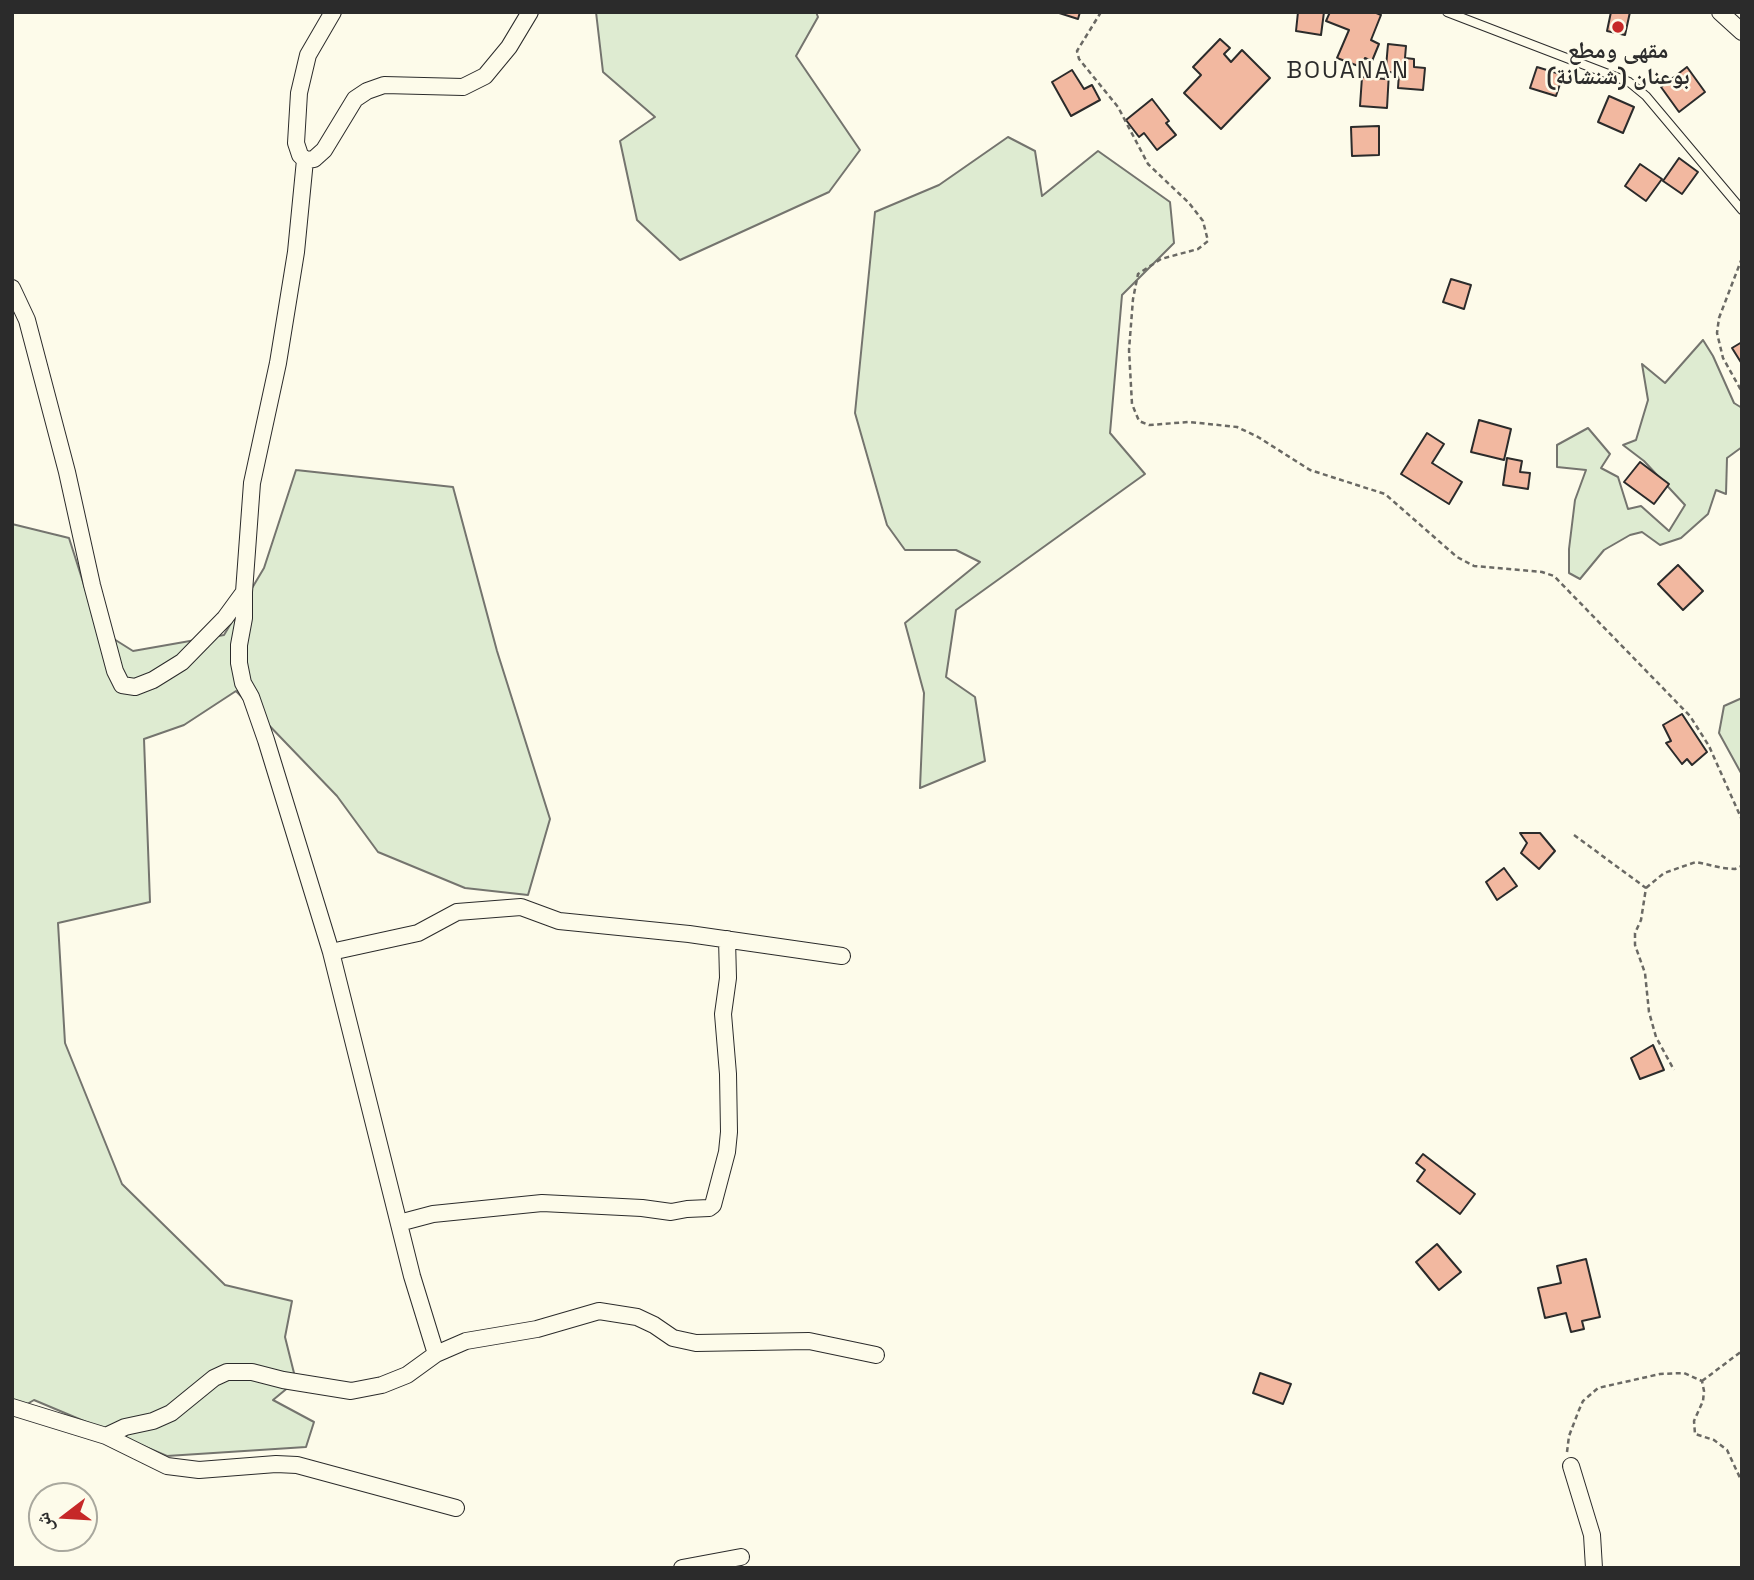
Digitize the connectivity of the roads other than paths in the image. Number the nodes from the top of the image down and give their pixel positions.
1 (333, 12) edge
2 (530, 12) edge
3 (1447, 12) edge
4 (1720, 12) edge
5 (1742, 32) edge
6 (306, 160) junction
7 (1742, 210) edge
8 (12, 288) edge
9 (244, 592) junction
10 (727, 939) junction
11 (331, 952) junction
12 (842, 956) dead end
13 (399, 1223) junction
14 (436, 1354) junction
15 (876, 1355) dead end
16 (12, 1407) edge
17 (106, 1436) junction
18 (1571, 1466) road end
19 (456, 1508) dead end
20 (741, 1557) dead end
21 (682, 1568) edge
22 (1594, 1568) edge

1 - 6 street
2 - 6 street
3 - 7 lane
4 - 5 street
6 - 9 street
8 - 9 street
9 - 11 street
10 - 11 street
10 - 12 street
10 - 13 street
11 - 13 street
13 - 14 street
14 - 15 street
14 - 17 street
16 - 17 street
17 - 19 street
18 - 22 street
20 - 21 street

